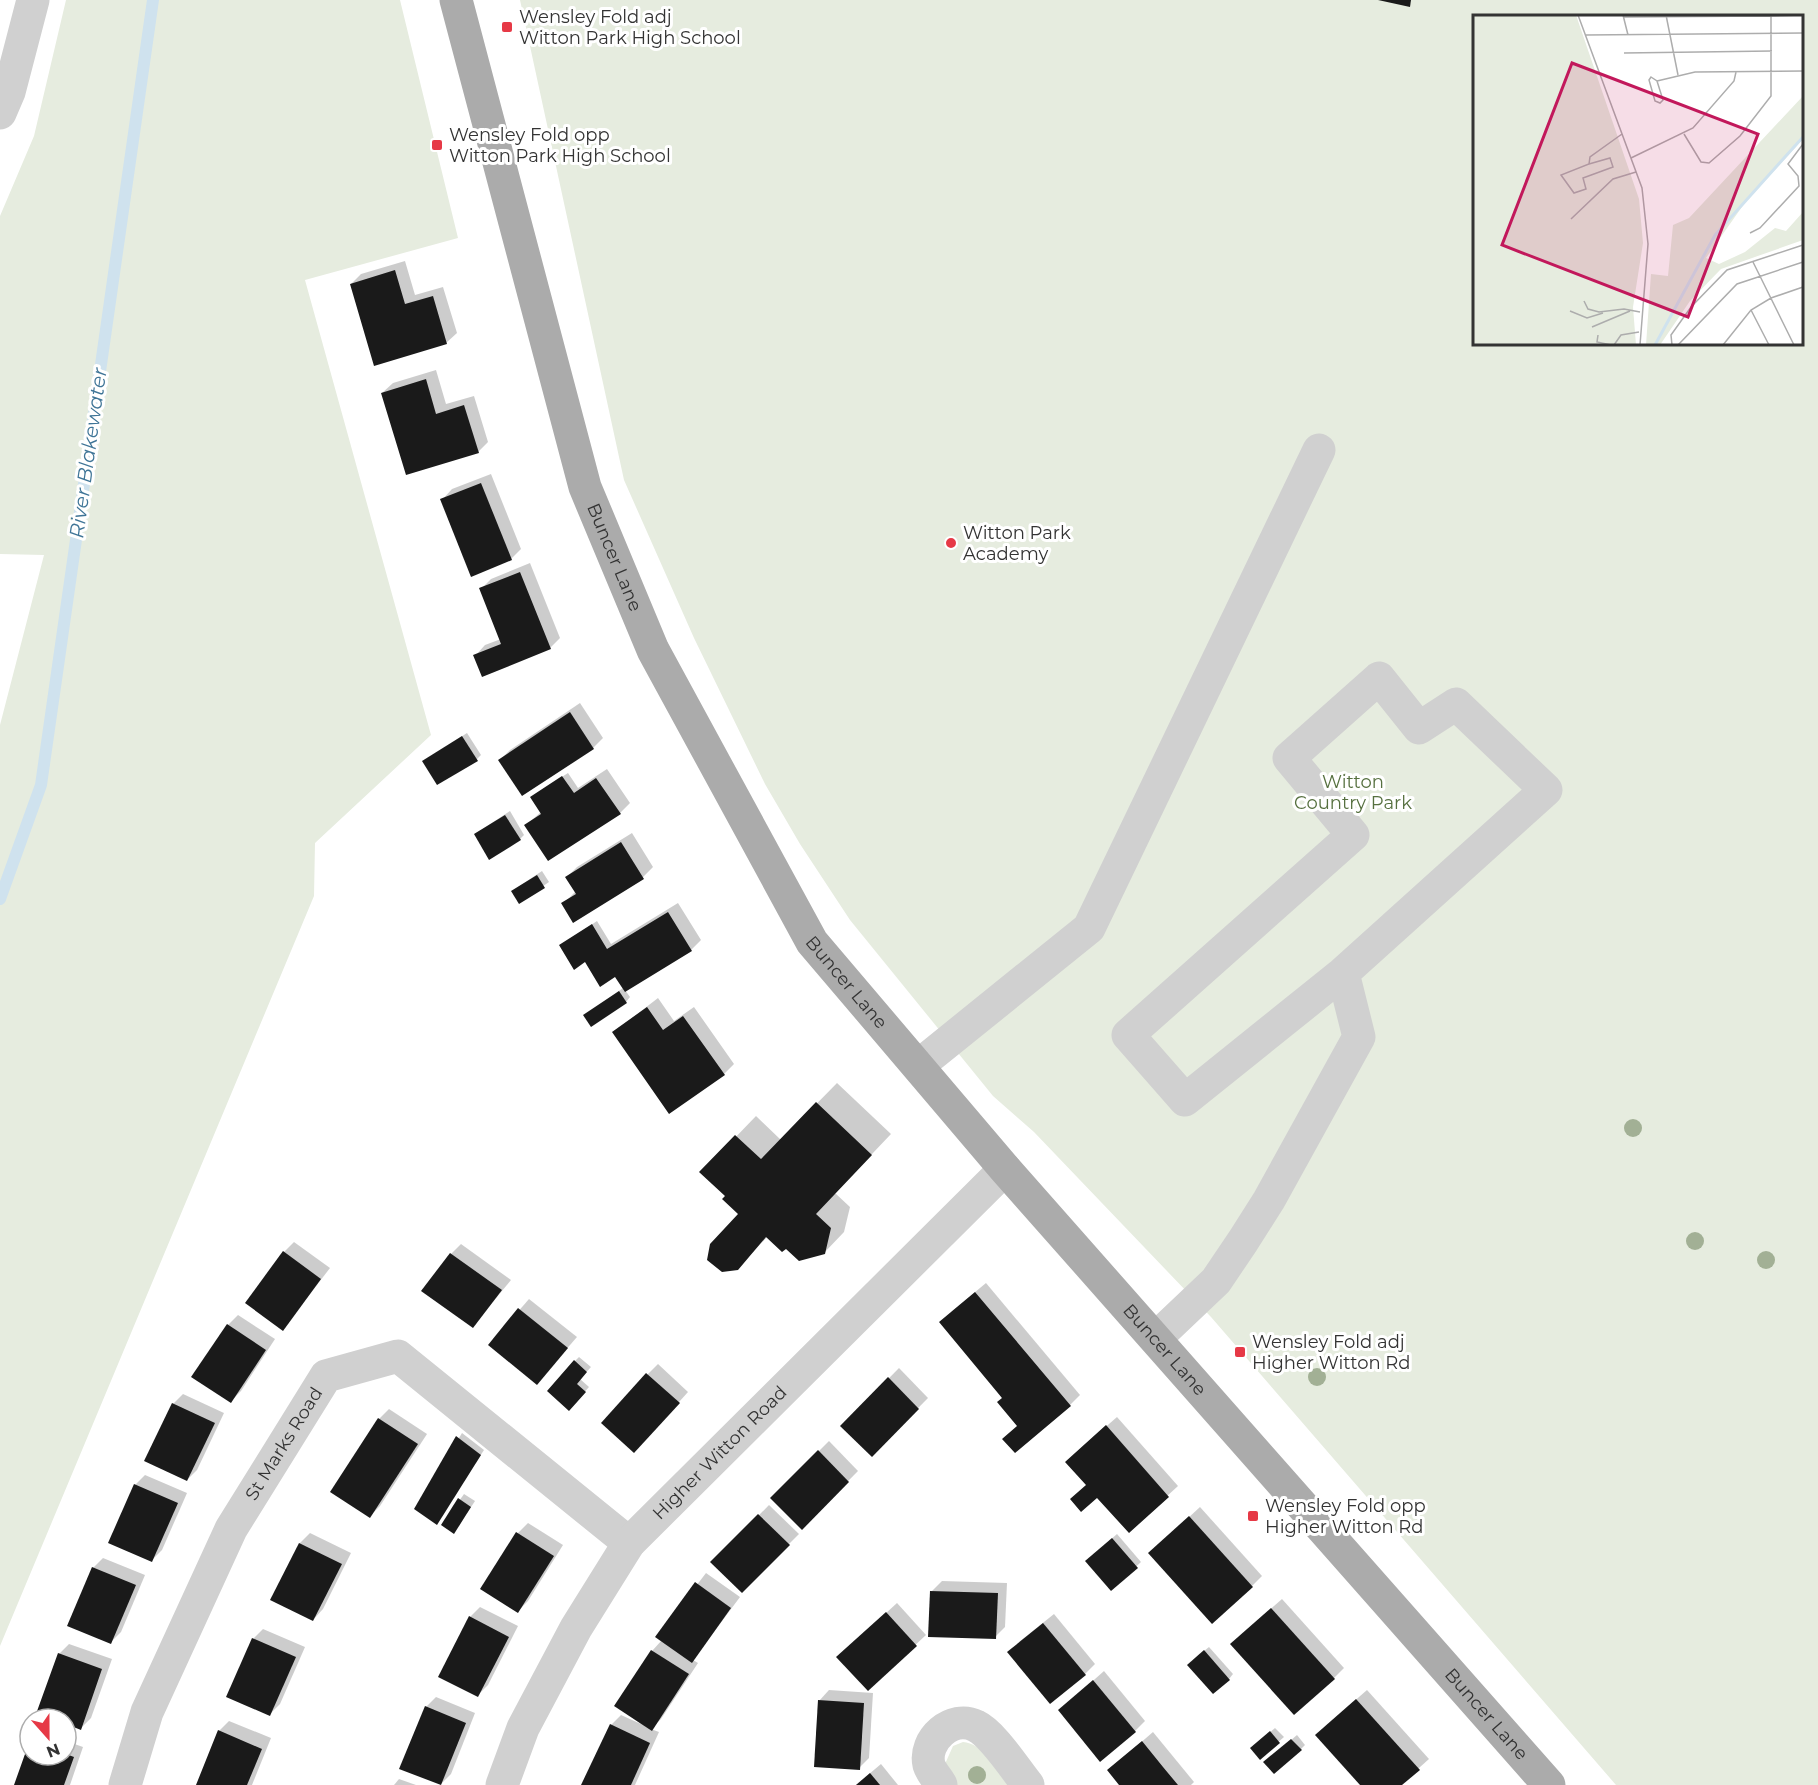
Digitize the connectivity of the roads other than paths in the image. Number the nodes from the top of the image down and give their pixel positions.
1 (33, 0) edge
2 (456, 0) edge
3 (0, 113) edge
4 (1319, 450) dead end
5 (1342, 973) junction
6 (918, 1066) junction
7 (1005, 1169) junction
8 (1156, 1338) junction
9 (629, 1543) junction
10 (125, 1785) edge
11 (502, 1785) edge
12 (941, 1785) edge
13 (1028, 1785) edge
14 (1549, 1785) edge

1 - 3 street
2 - 6 main road, Buncer Lane
4 - 6 street
5 - 5 street
5 - 8 street
6 - 7 main road, Buncer Lane
7 - 8 main road, Buncer Lane
7 - 9 street, Higher Witton Road
8 - 14 main road, Buncer Lane
9 - 10 street, St Marks Road
9 - 11 street, Higher Witton Road
12 - 13 street

